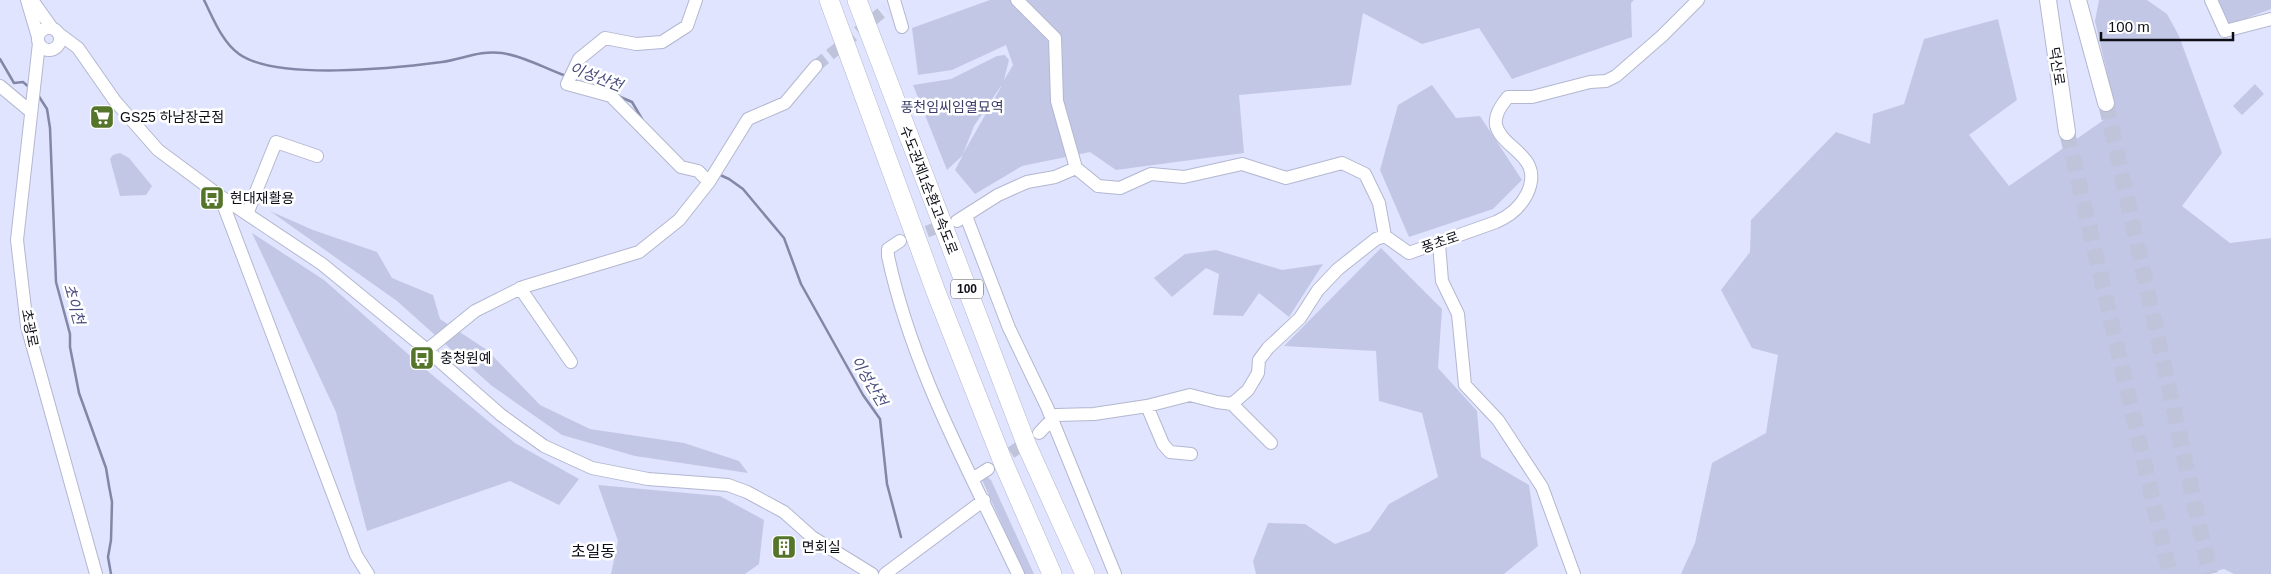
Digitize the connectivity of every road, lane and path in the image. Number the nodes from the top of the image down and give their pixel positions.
1 (27, 0) edge
2 (32, 0) edge
3 (696, 0) edge
4 (829, 0) edge
5 (856, 0) edge
6 (1017, 0) edge
7 (1698, 0) edge
8 (2048, 0) edge
9 (2078, 0) edge
10 (2211, 0) edge
11 (892, 2) edge
12 (2271, 19) edge
13 (902, 28) dead end
14 (55, 31) junction
15 (38, 40) junction
16 (55, 48) junction
17 (84, 56) junction
18 (816, 66) tunnel mouth
19 (35, 75) junction
20 (0, 86) edge
21 (2106, 103) tunnel mouth
22 (30, 111) junction
23 (2067, 132) tunnel mouth
24 (317, 156) dead end
25 (1076, 168) junction
26 (709, 182) junction
27 (220, 196) junction
28 (247, 214) junction
29 (1385, 236) junction
30 (900, 241) tunnel mouth
31 (1439, 244) junction
32 (520, 288) junction
33 (427, 350) junction
34 (571, 362) dead end
35 (1232, 404) junction
36 (1147, 406) junction
37 (1051, 421) junction
38 (1040, 433) tunnel mouth
39 (1271, 443) dead end
40 (1191, 454) dead end
41 (988, 469) tunnel mouth
42 (974, 478) junction
43 (984, 500) junction
44 (96, 574) edge
45 (368, 574) edge
46 (872, 574) edge
47 (885, 574) edge
48 (1018, 574) edge
49 (1052, 574) edge
50 (1085, 574) edge
51 (1115, 574) edge
52 (1574, 574) edge

1 - 15 street, 초광로
2 - 14 street
3 - 26 street
4 - 49 highway, 수도권제1순환고속도로 / 100
5 - 50 highway, 수도권제1순환고속도로 / 100
6 - 25 street
7 - 31 street, 풍초로
8 - 23 main road, 덕산로
9 - 21 main road
10 - 12 street
11 - 13 street
14 - 15 street
14 - 16 street
14 - 17 street
15 - 16 street
15 - 19 street, 초광로
16 - 17 street
16 - 19 street, 초광로
17 - 27 street
18 - 26 street
19 - 22 street, 초광로
20 - 22 street
22 - 44 street, 초광로
24 - 28 street
25 - 29 street
25 - 37 street
26 - 32 street
27 - 28 street
27 - 45 street
28 - 33 street
29 - 31 street, 풍초로
29 - 35 street
30 - 42 street
31 - 52 street
32 - 33 street
32 - 34 street
33 - 46 street
35 - 36 street
35 - 39 street
36 - 37 street
36 - 40 street
37 - 38 street
37 - 51 street
41 - 42 street
42 - 43 street
43 - 47 street
43 - 48 street

